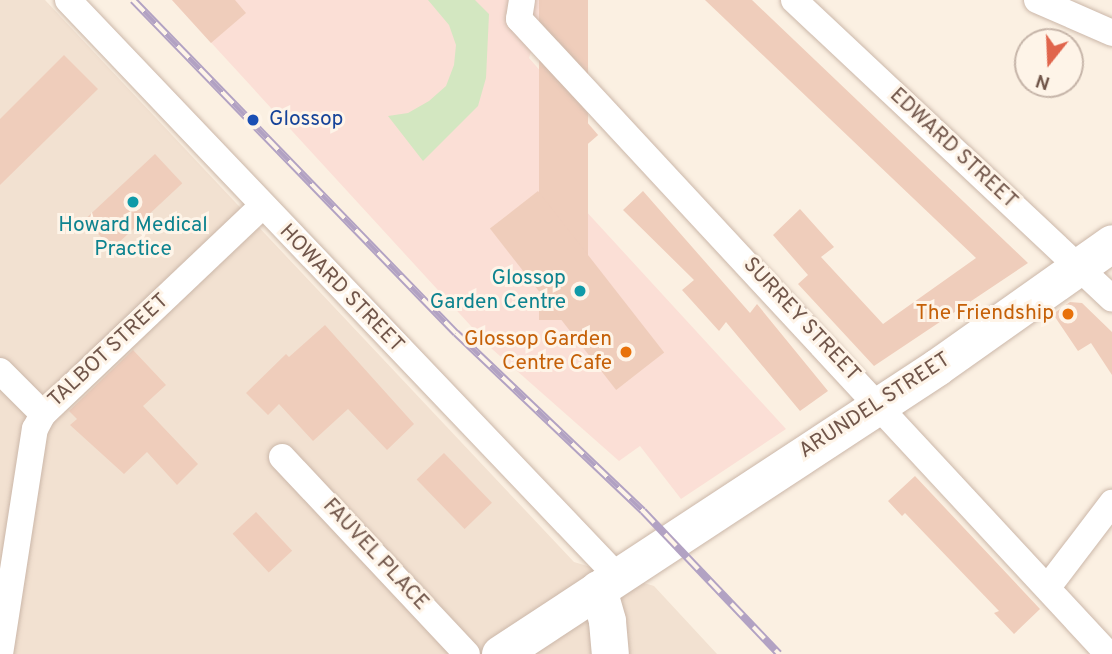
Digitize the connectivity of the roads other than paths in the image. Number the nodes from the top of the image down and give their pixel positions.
1 (68, 0) edge
2 (794, 0) edge
3 (1037, 0) edge
4 (521, 9) edge
5 (1112, 33) edge
6 (262, 206) junction
7 (1112, 243) edge
8 (1078, 268) junction
9 (1112, 299) edge
10 (0, 371) edge
11 (878, 403) junction
12 (43, 414) junction
13 (282, 457) dead end
14 (1112, 503) edge
15 (616, 576) junction
16 (1048, 587) junction
17 (0, 654) edge
18 (467, 654) edge
19 (500, 654) edge
20 (610, 654) edge
21 (1108, 654) edge

1 - 6 street, HOWARD STREET
2 - 8 street, EDWARD STREET
3 - 5 street
4 - 11 street, SURREY STREET
6 - 12 street, TALBOT STREET
6 - 15 street, HOWARD STREET
7 - 8 street, ARUNDEL STREET
8 - 9 street, EDWARD STREET
8 - 11 street, ARUNDEL STREET
10 - 12 street
11 - 15 street, ARUNDEL STREET
11 - 16 street, SURREY STREET
12 - 17 street, TALBOT STREET
13 - 18 street, FAUVEL PLACE
14 - 16 street
15 - 19 street, ARUNDEL STREET
15 - 20 street
16 - 21 street, SURREY STREET

